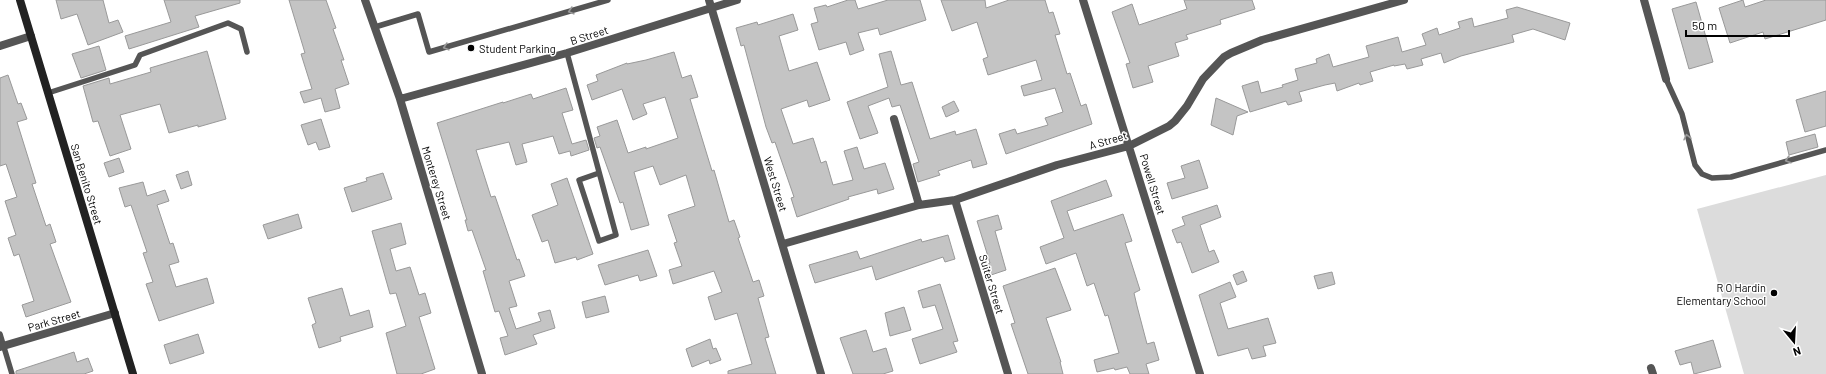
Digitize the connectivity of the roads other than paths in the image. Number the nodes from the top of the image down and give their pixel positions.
1 (20, 0) edge
2 (366, 0) edge
3 (608, 0) edge
4 (737, 0) edge
5 (1083, 0) edge
6 (1404, 0) edge
7 (1644, 0) edge
8 (710, 4) edge
9 (375, 27) junction
10 (31, 36) junction
11 (0, 46) edge
12 (247, 52) dead end
13 (567, 53) junction
14 (1666, 79) joint
15 (48, 93) junction
16 (400, 99) junction
17 (894, 119) dead end
18 (1129, 146) junction
19 (1826, 150) edge
20 (599, 173) junction
21 (955, 200) junction
22 (919, 205) junction
23 (783, 244) junction
24 (115, 313) junction
25 (0, 334) edge
26 (2, 346) edge
27 (12, 374) edge
28 (133, 374) edge
29 (482, 374) edge
30 (821, 374) edge
31 (1008, 374) edge
32 (1200, 374) edge

1 - 10 main road, San Benito Street
2 - 9 street, Monterey Street
3 -> 9 lane
4 - 8 street, B Street
5 - 18 street, Powell Street
6 - 18 street, A Street
7 - 14 street
8 - 13 street, B Street
8 - 23 street, West Street
9 - 16 street, Monterey Street
10 - 11 street
10 - 15 main road, San Benito Street
12 - 15 lane
13 - 16 street, B Street
13 - 20 lane
19 -> 14 lane
15 - 24 main road, San Benito Street
16 - 29 street, Monterey Street
17 - 22 street
18 - 21 street, A Street
18 - 32 street, Powell Street
20 - 20 lane
21 - 22 street, A Street
21 - 31 street, Suiter Street
22 - 23 street, A Street
23 - 30 street, West Street
24 - 26 street, Park Street
24 - 28 main road, San Benito Street
25 - 26 lane
26 - 27 lane

